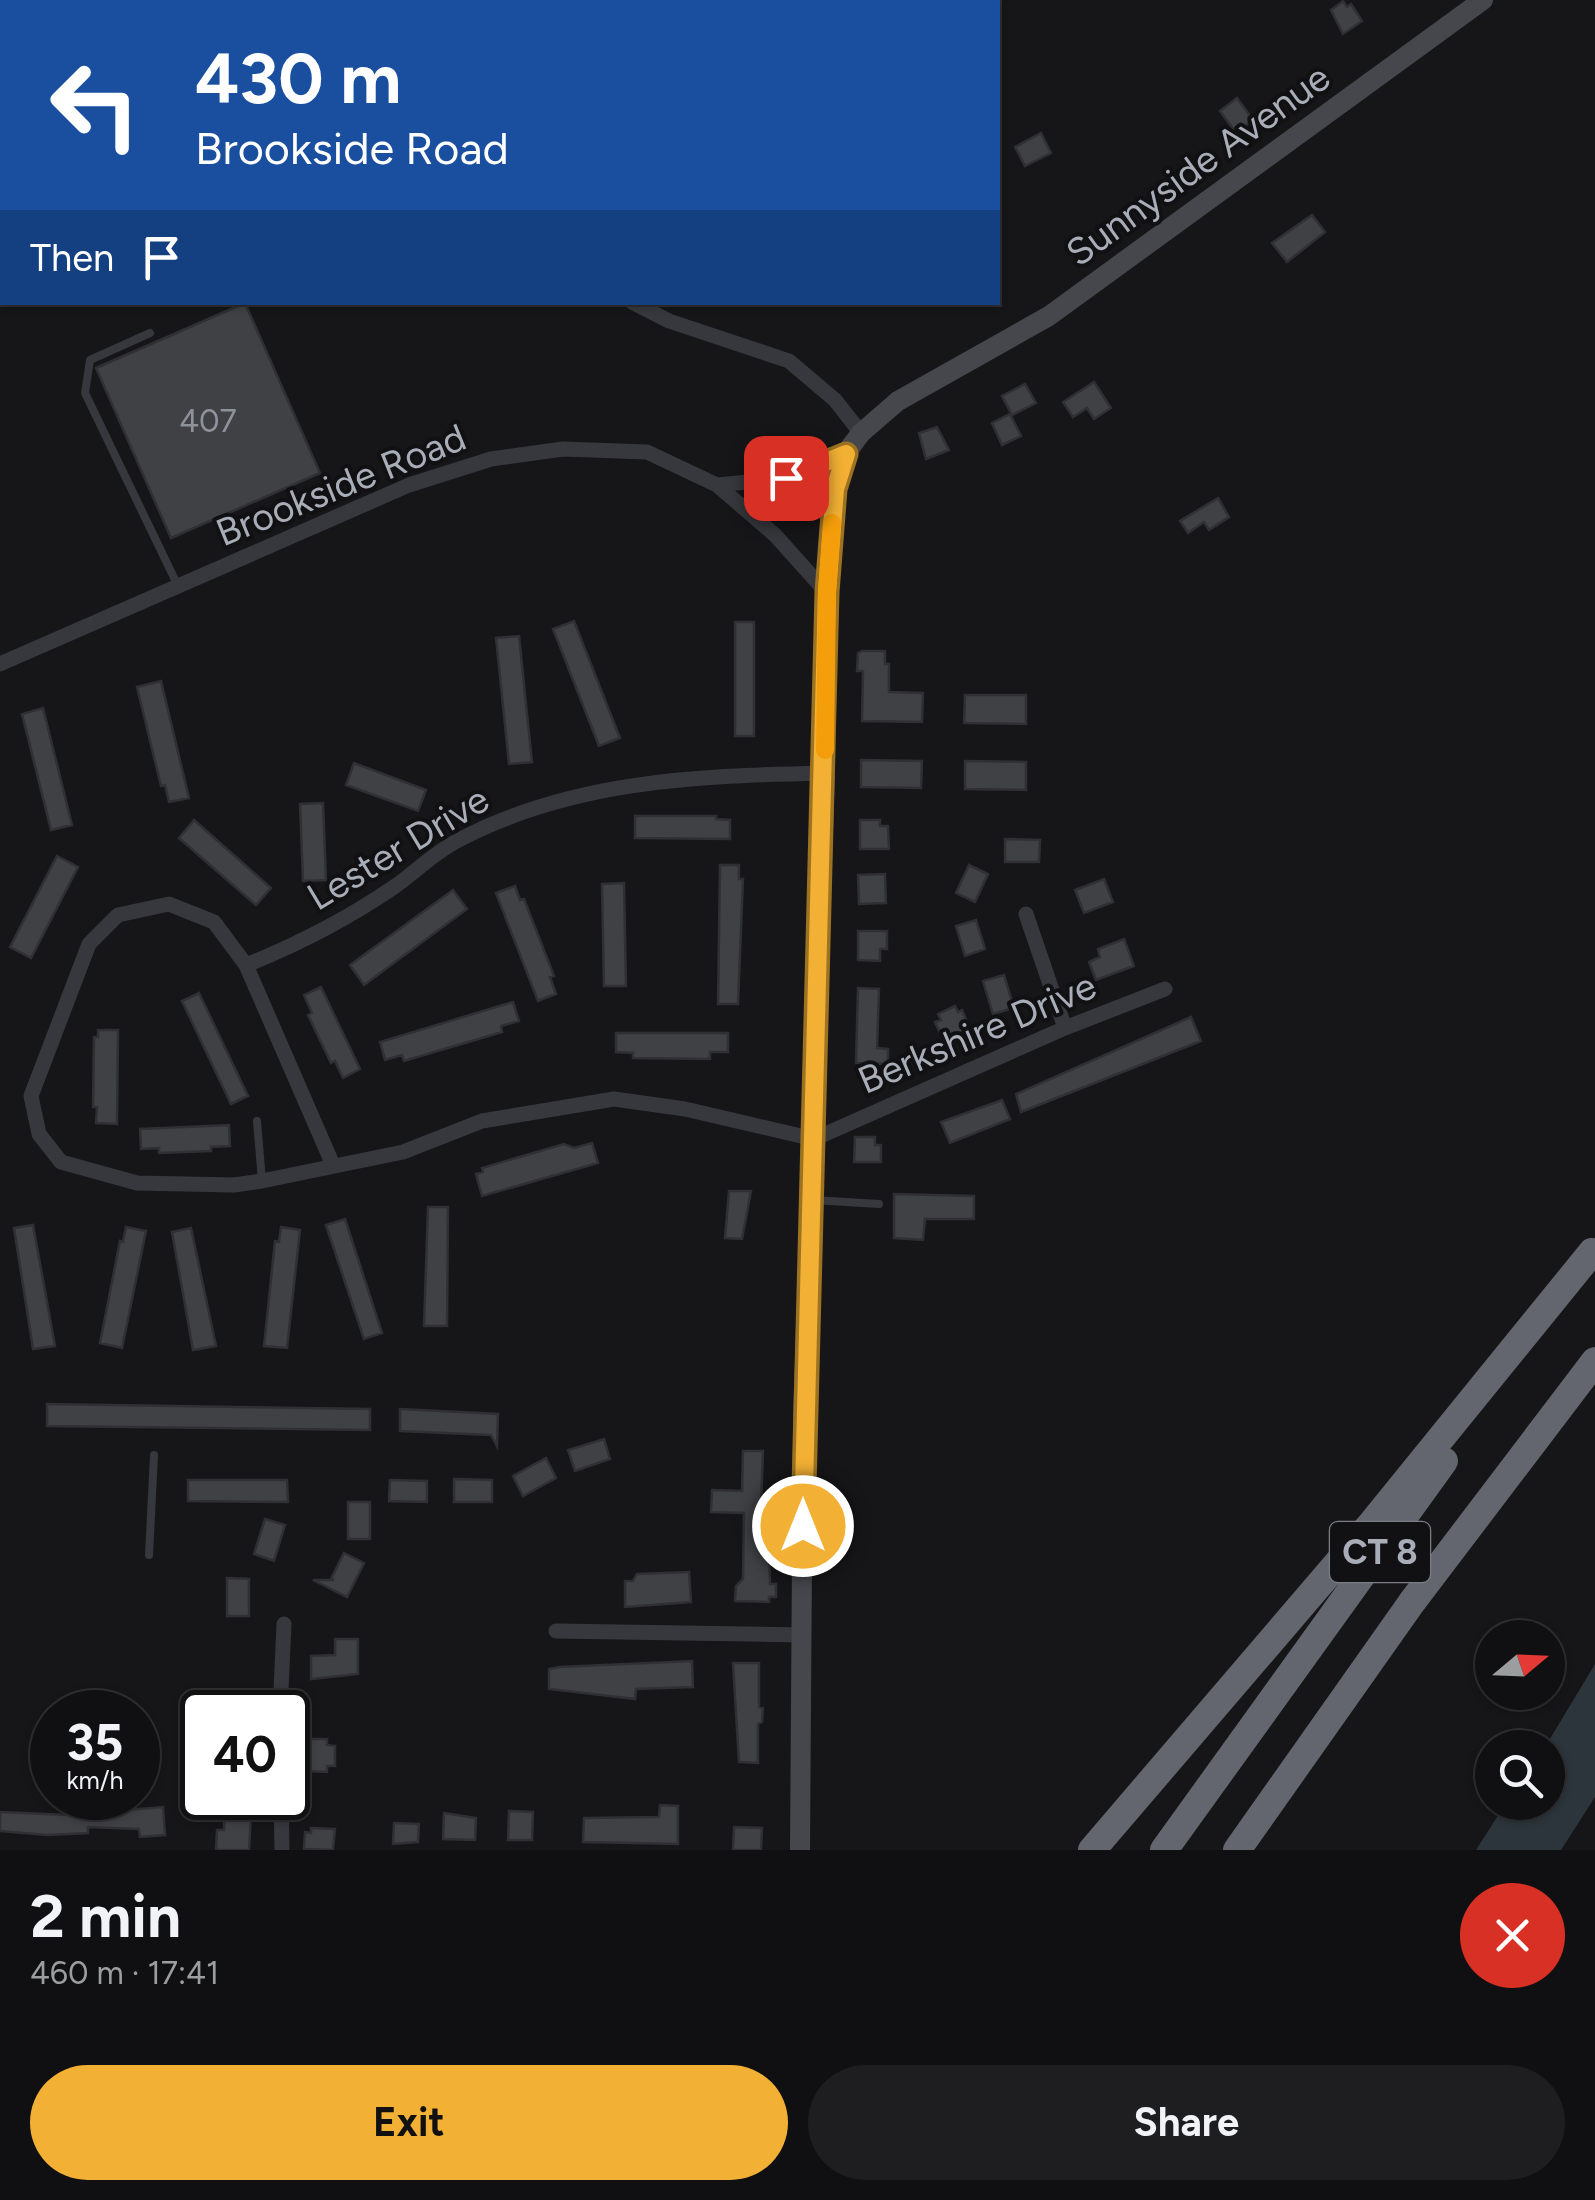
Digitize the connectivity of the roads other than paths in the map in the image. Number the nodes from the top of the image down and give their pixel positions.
1 (1483, 0) edge
2 (638, 305) edge
3 (150, 333) dead end
4 (861, 433) junction
5 (846, 454) junction
6 (717, 485) junction
7 (178, 586) junction
8 (827, 592) junction
9 (0, 664) edge
10 (825, 773) junction
11 (1026, 914) dead end
12 (246, 966) junction
13 (1166, 990) dead end
14 (1065, 1028) junction
15 (257, 1122) dead end
16 (814, 1139) junction
17 (333, 1166) junction
18 (262, 1181) junction
19 (812, 1200) junction
20 (879, 1204) dead end
21 (1594, 1250) edge
22 (1595, 1361) edge
23 (154, 1455) dead end
24 (149, 1555) dead end
25 (284, 1624) dead end
26 (556, 1631) dead end
27 (803, 1635) junction
28 (281, 1690) edge
29 (281, 1820) edge
30 (282, 1850) edge
31 (800, 1850) edge
32 (1092, 1850) edge
33 (1164, 1850) edge
34 (1238, 1850) edge

1 - 4 street, Sunnyside Avenue
2 - 4 street
3 - 7 lane
4 - 5 street, Sunnyside Avenue
5 - 6 street
5 - 8 street
6 - 7 street, Brookside Road
6 - 8 street, Brookside Road
7 - 9 street, Brookside Road
8 - 10 street
10 - 12 street, Lester Drive
10 - 16 street
11 - 14 street
12 - 17 street
12 - 18 street
13 - 14 street, Berkshire Drive
14 - 16 street, Berkshire Drive
15 - 18 lane
16 - 17 street
16 - 19 street
17 - 18 street
19 - 20 lane
19 - 27 street
21 - 32 highway
21 - 33 highway, CT 8
22 - 34 highway, CT 8
23 - 24 lane
25 - 28 street
26 - 27 street
27 - 31 street
29 - 30 street

